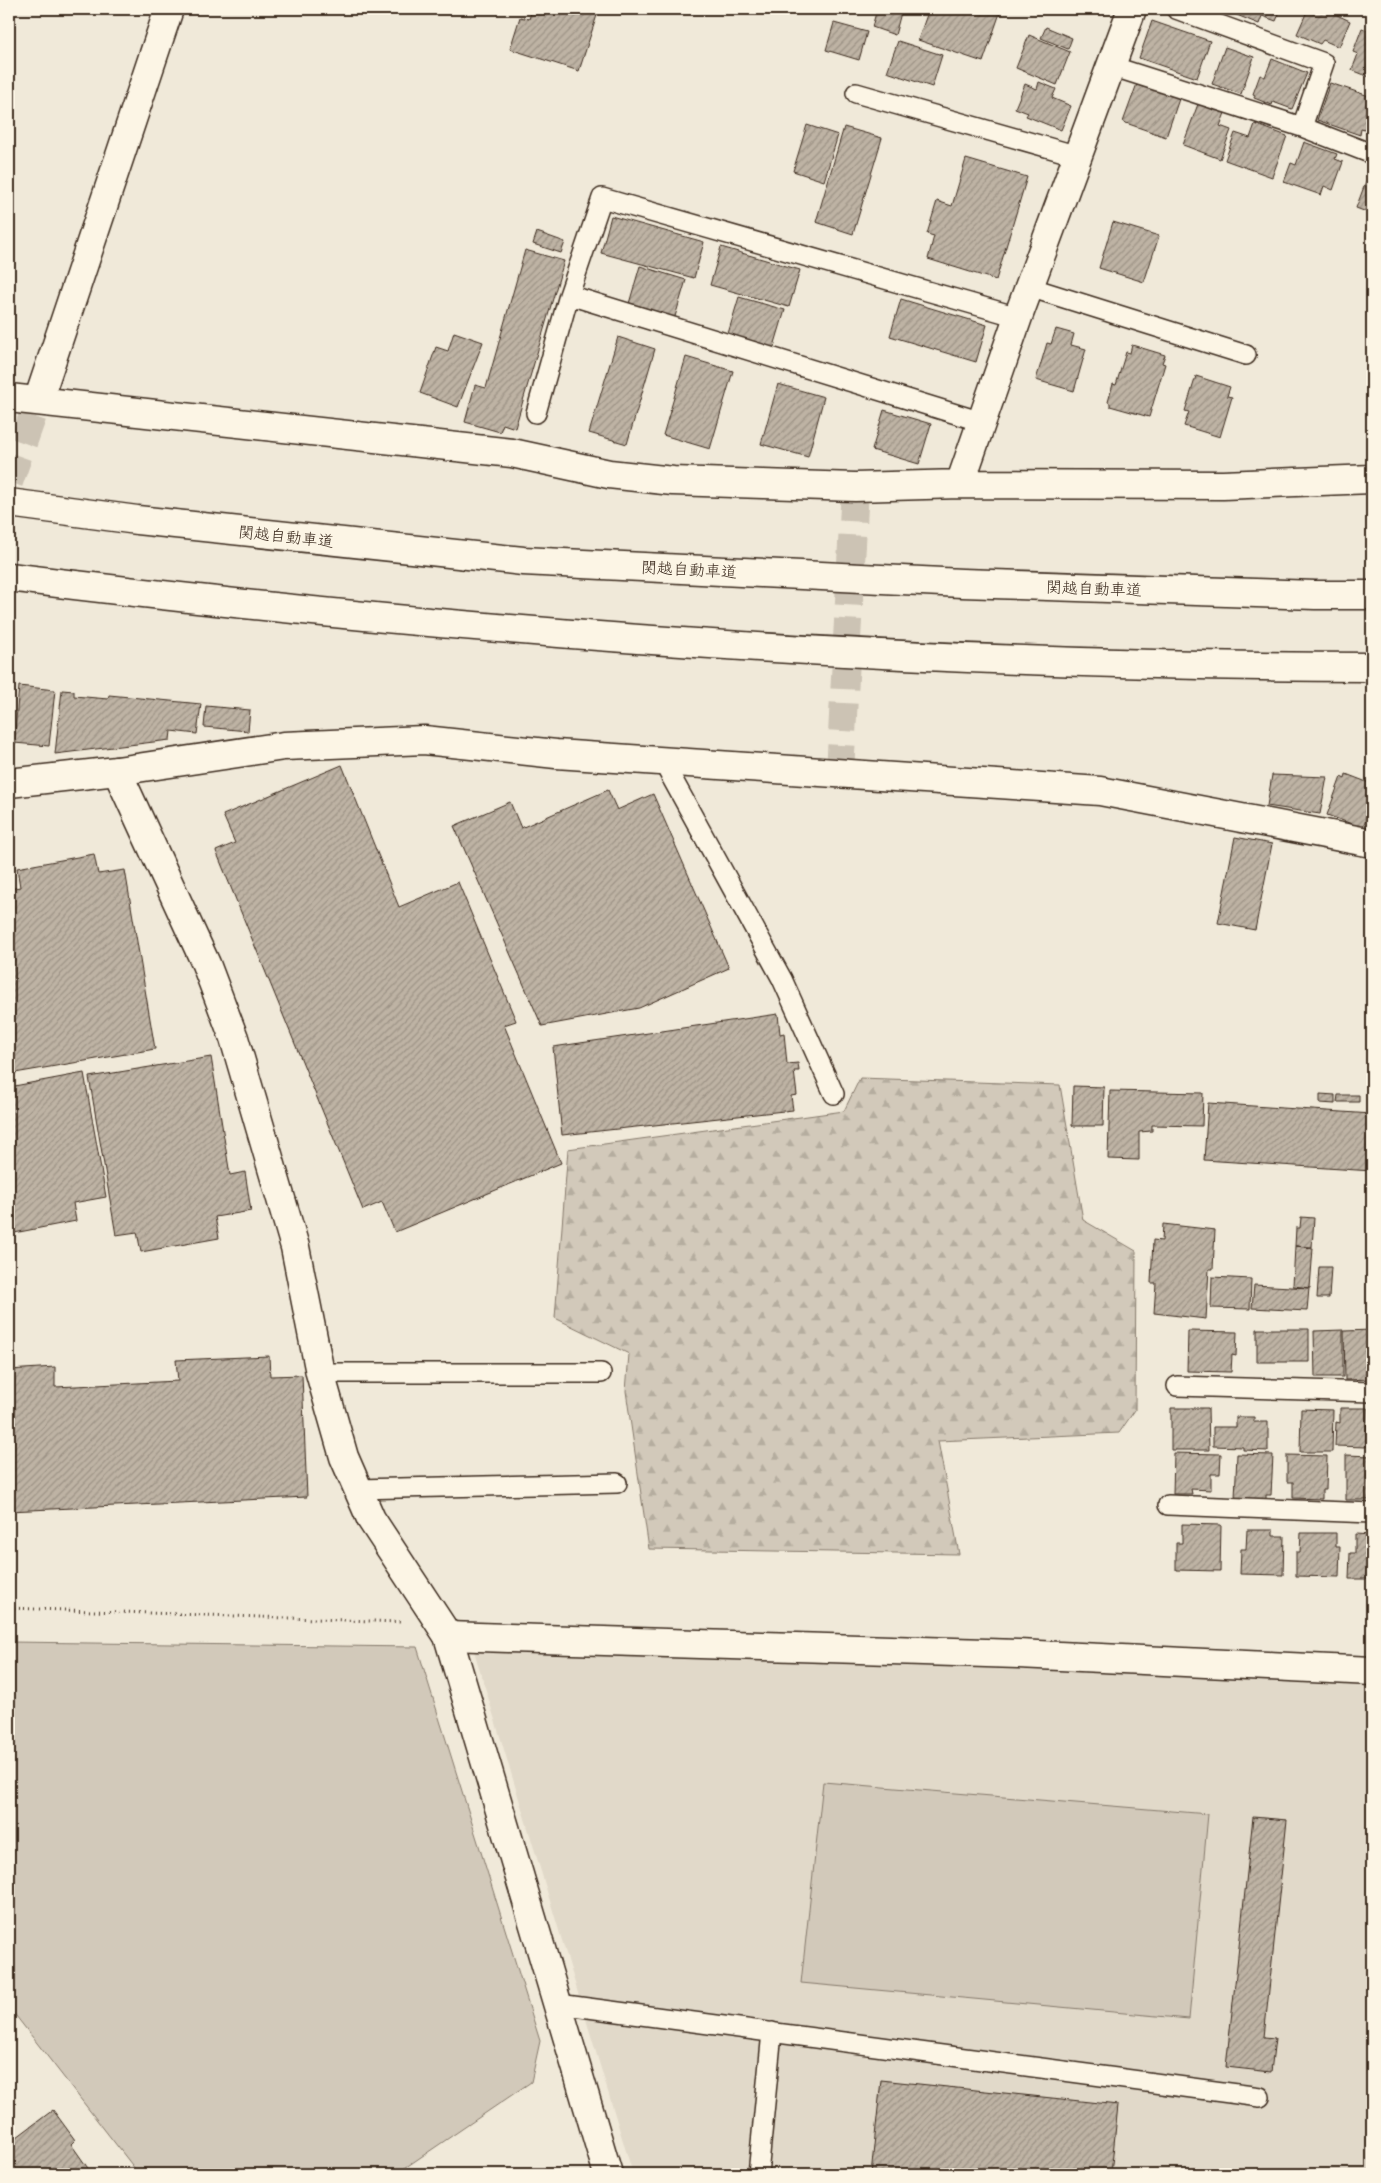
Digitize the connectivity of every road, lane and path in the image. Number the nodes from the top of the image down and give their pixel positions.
1 (168, 9) edge
2 (1132, 9) edge
3 (1176, 9) edge
4 (1111, 66) junction
5 (856, 93) dead end
6 (1302, 127) junction
7 (1372, 154) edge
8 (1078, 156) junction
9 (1029, 287) junction
10 (570, 295) junction
11 (1018, 316) junction
12 (1246, 355) dead end
13 (9, 398) edge
14 (38, 401) junction
15 (536, 413) dead end
16 (982, 422) junction
17 (1372, 479) edge
18 (960, 484) junction
19 (9, 503) edge
20 (9, 577) edge
21 (1372, 595) edge
22 (1372, 667) edge
23 (662, 760) junction
24 (117, 770) junction
25 (9, 783) edge
26 (1372, 844) edge
27 (834, 1094) dead end
28 (320, 1373) junction
29 (601, 1373) dead end
30 (1177, 1386) dead end
31 (1372, 1392) edge
32 (617, 1483) dead end
33 (357, 1489) junction
34 (1168, 1505) dead end
35 (1372, 1513) edge
36 (9, 1608) edge
37 (444, 1630) junction
38 (1372, 1671) edge
39 (558, 2004) junction
40 (772, 2032) junction
41 (1260, 2097) dead end
42 (608, 2174) edge
43 (758, 2174) edge

1 - 14 main road
2 - 4 main road
3 - 6 lane
4 - 6 lane
4 - 8 main road
5 - 8 lane
6 - 7 lane
8 - 9 main road
9 - 11 main road
9 - 12 lane
10 - 11 lane
10 - 15 lane
10 - 16 lane
11 - 16 main road
13 - 14 main road
14 - 18 main road
16 - 18 main road
17 - 18 main road
19 - 21 main road, 関越自動車道
20 - 22 main road
23 - 24 main road
23 - 26 main road
23 - 27 lane
24 - 25 main road
24 - 28 main road
28 - 29 lane
28 - 33 main road
30 - 31 lane
32 - 33 lane
33 - 37 main road
34 - 35 lane
36 - 37 path
37 - 38 main road
37 - 39 main road
39 - 40 lane
39 - 42 main road
40 - 41 lane
40 - 43 lane

